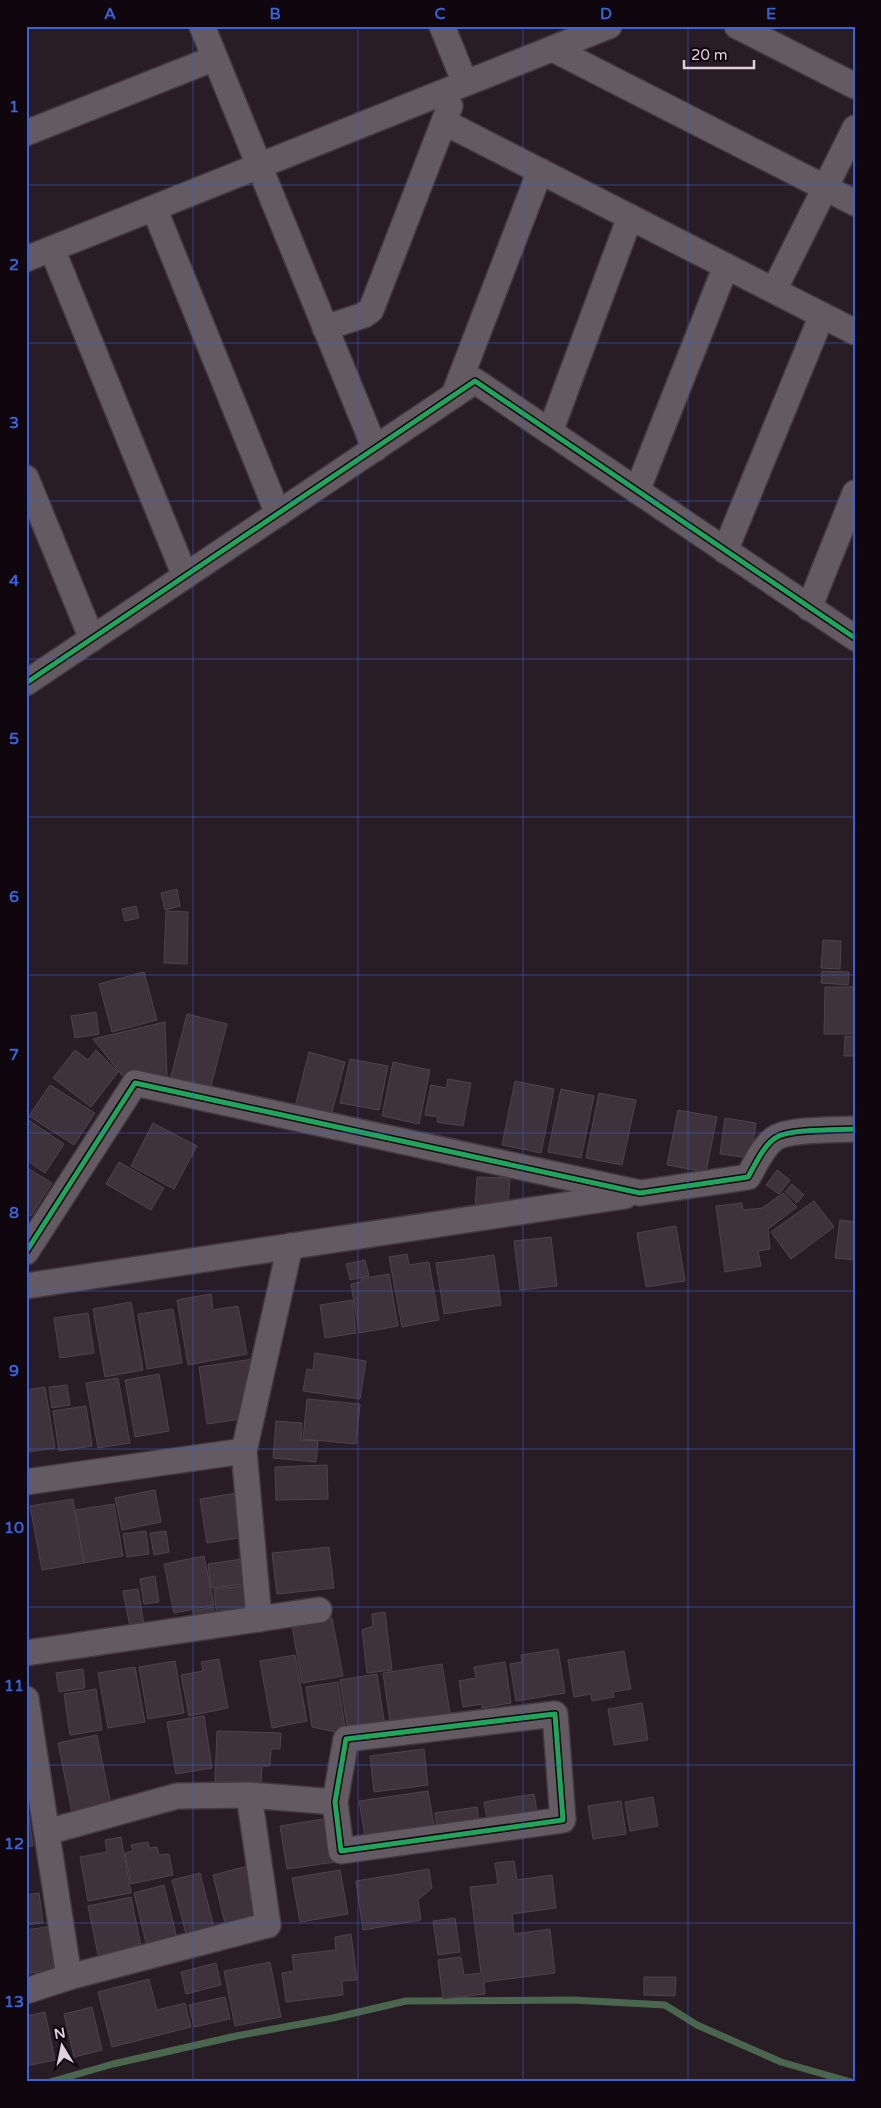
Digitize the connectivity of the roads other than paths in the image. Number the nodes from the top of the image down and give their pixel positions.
1 (202, 26) edge
2 (442, 26) edge
3 (609, 26) edge
4 (737, 26) edge
5 (553, 49) junction
6 (215, 58) junction
7 (461, 85) junction
8 (855, 86) edge
9 (444, 122) junction
10 (855, 128) edge
11 (26, 133) edge
12 (259, 166) junction
13 (540, 171) junction
14 (825, 187) junction
15 (855, 203) edge
16 (154, 208) junction
17 (630, 217) junction
18 (52, 249) junction
19 (26, 259) edge
20 (726, 266) junction
21 (774, 290) junction
22 (822, 315) junction
23 (326, 328) junction
24 (855, 332) edge
25 (454, 396) junction
26 (550, 432) junction
27 (375, 448) junction
28 (26, 478) edge
29 (637, 491) junction
30 (855, 493) edge
31 (278, 514) junction
32 (724, 551) junction
33 (185, 576) junction
34 (809, 608) junction
35 (855, 638) edge
36 (92, 639) junction
37 (26, 683) edge
38 (855, 1129) edge
39 (640, 1193) junction
40 (290, 1246) junction
41 (26, 1252) edge
42 (26, 1286) edge
43 (244, 1451) junction
44 (26, 1482) edge
45 (319, 1610) dead end
46 (259, 1619) junction
47 (26, 1653) edge
48 (26, 1699) edge
49 (249, 1795) junction
50 (335, 1802) junction
51 (47, 1832) junction
52 (69, 1978) junction
53 (26, 1991) edge

1 - 6 street
2 - 7 street
3 - 5 street
4 - 8 street
5 - 7 street
5 - 14 street
6 - 11 street
6 - 12 street
7 - 9 street
7 - 12 street
9 - 13 street
9 - 23 street
10 - 14 street
12 - 16 street
12 - 23 street
13 - 17 street
13 - 25 street
14 - 15 street
14 - 21 street
16 - 18 street
16 - 31 street
17 - 20 street
17 - 26 street
18 - 19 street
18 - 33 street
20 - 21 street
20 - 29 street
21 - 22 street
22 - 24 street
22 - 32 street
23 - 27 street
25 - 26 street
25 - 27 street
26 - 29 street
27 - 31 street
28 - 36 street
29 - 32 street
30 - 34 street
31 - 33 street
32 - 34 street
33 - 36 street
34 - 35 street
36 - 37 street
38 - 39 street
39 - 40 street
39 - 41 street
40 - 42 street
40 - 43 street
43 - 44 street
43 - 46 street
45 - 46 street
46 - 47 street
48 - 51 street
49 - 50 street
49 - 51 street
49 - 52 street
50 - 50 street
51 - 52 street
52 - 53 street

